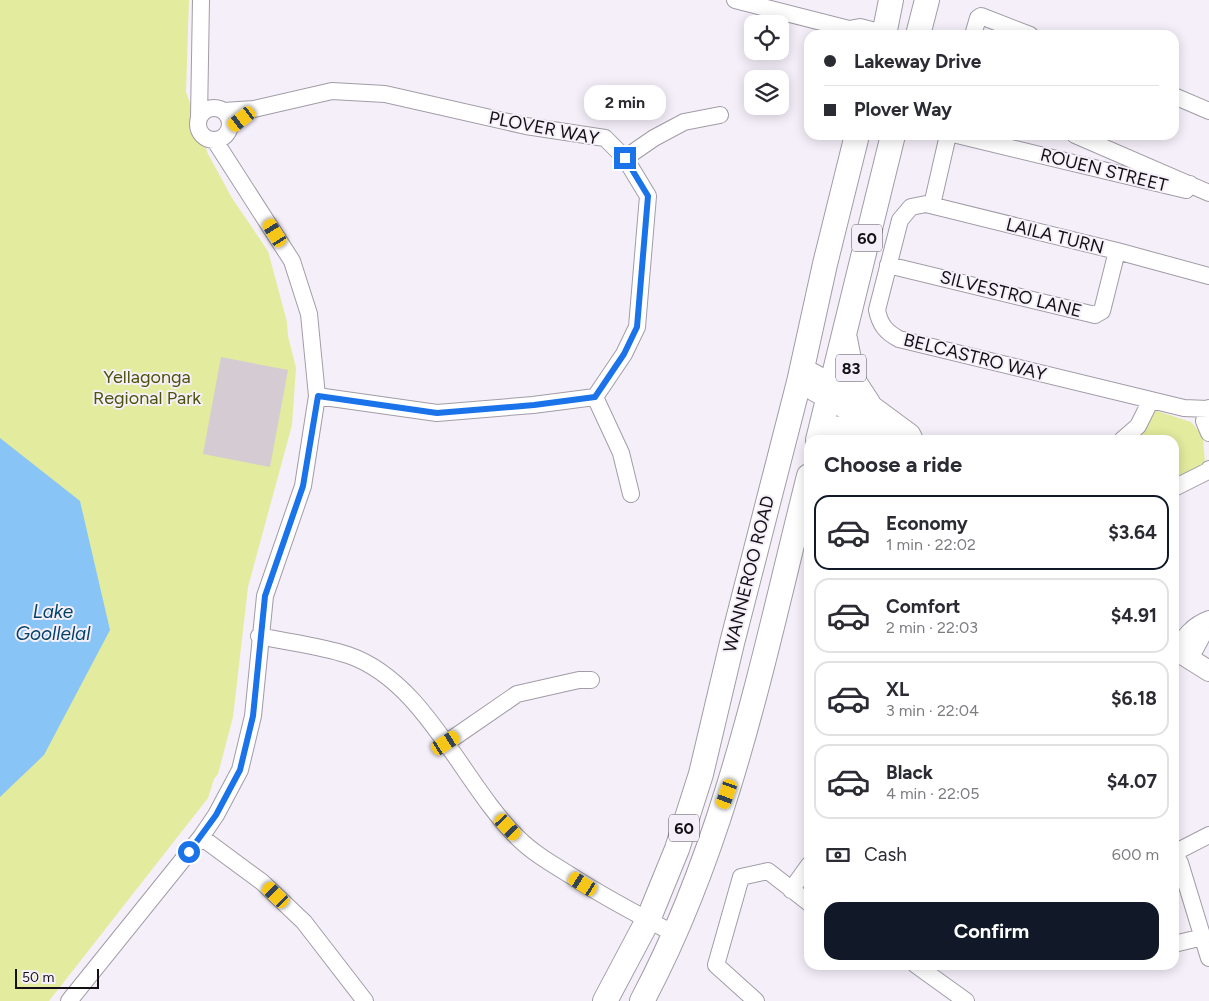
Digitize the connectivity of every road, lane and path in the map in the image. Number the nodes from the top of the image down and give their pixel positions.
1 (200, 0) edge
2 (735, 0) edge
3 (891, 0) edge
4 (927, 0) edge
5 (846, 30) edge
6 (856, 30) edge
7 (871, 30) edge
8 (887, 30) edge
9 (919, 30) edge
10 (974, 30) edge
11 (1017, 30) edge
12 (201, 78) junction
13 (1179, 98) edge
14 (254, 109) junction
15 (220, 110) junction
16 (1209, 111) edge
17 (720, 116) dead end
18 (199, 118) junction
19 (224, 134) junction
20 (856, 140) edge
21 (892, 140) edge
22 (947, 140) edge
23 (978, 140) edge
24 (1087, 140) edge
25 (625, 158) junction
26 (1190, 184) junction
27 (1209, 192) edge
28 (932, 205) junction
29 (903, 214) joint
30 (1117, 251) junction
31 (888, 265) junction
32 (1209, 276) edge
33 (844, 330) junction
34 (800, 375) junction
35 (830, 392) junction
36 (318, 396) junction
37 (595, 397) junction
38 (1151, 400) junction
39 (868, 403) junction
40 (1208, 421) edge
41 (820, 435) edge
42 (823, 435) edge
43 (890, 435) edge
44 (910, 435) edge
45 (1128, 435) edge
46 (1209, 438) edge
47 (1209, 469) edge
48 (1179, 486) edge
49 (631, 494) dead end
50 (804, 495) edge
51 (1209, 621) edge
52 (260, 636) junction
53 (1186, 648) edge
54 (1209, 671) edge
55 (591, 680) dead end
56 (446, 743) junction
57 (1209, 835) edge
58 (201, 837) junction
59 (1179, 850) edge
60 (1179, 861) edge
61 (804, 872) edge
62 (791, 890) junction
63 (804, 900) edge
64 (648, 920) junction
65 (675, 934) junction
66 (1203, 937) junction
67 (1179, 943) edge
68 (1209, 958) edge
69 (923, 970) edge
70 (69, 1001) edge
71 (365, 1001) edge
72 (605, 1001) edge
73 (642, 1001) edge
74 (756, 1001) edge
75 (966, 1001) edge

1 - 12 street
2 - 5 street
3 - 8 highway
4 - 9 highway
6 - 7 street
10 - 11 street
12 - 15 street
12 - 18 street
13 - 16 street
14 - 15 street, PLOVER WAY
14 - 19 street, PLOVER WAY
14 - 25 street, PLOVER WAY
15 - 18 street
15 - 19 street
17 - 25 street
18 - 19 street
19 - 36 street
20 - 34 highway, WANNEROO ROAD / 60
21 - 33 highway, 60
22 - 28 street
23 - 26 street, ROUEN STREET
24 - 26 street
25 - 37 street, PLOVER WAY
26 - 27 street
28 - 29 street, LAILA TURN
28 - 30 street, LAILA TURN
29 - 31 street, BELCASTRO WAY
30 - 31 street, SILVESTRO LANE
30 - 32 street, LAILA TURN
31 - 38 street, BELCASTRO WAY
33 - 35 highway, 60
33 - 39 highway, 83
34 - 35 main road, 83
34 - 64 highway, WANNEROO ROAD / 60
35 - 39 main road, 83
35 - 41 highway, 60
35 - 43 main road, 83
36 - 37 street
36 - 52 street
37 - 49 street
38 - 40 street, BELCASTRO WAY
38 - 45 street
39 - 44 main road, 83
40 - 46 street
42 - 43 highway
47 - 48 street
50 - 65 highway, WANNEROO ROAD / 60
51 - 53 street
52 - 56 street
52 - 58 street
53 - 54 main road
55 - 56 street
56 - 64 street
57 - 59 street
58 - 70 street
58 - 71 street
60 - 66 street
61 - 62 street
62 - 63 street
62 - 74 street
64 - 65 street
64 - 72 highway, WANNEROO ROAD / 60
65 - 73 highway, WANNEROO ROAD / 60
66 - 67 street
66 - 68 street
69 - 75 street

